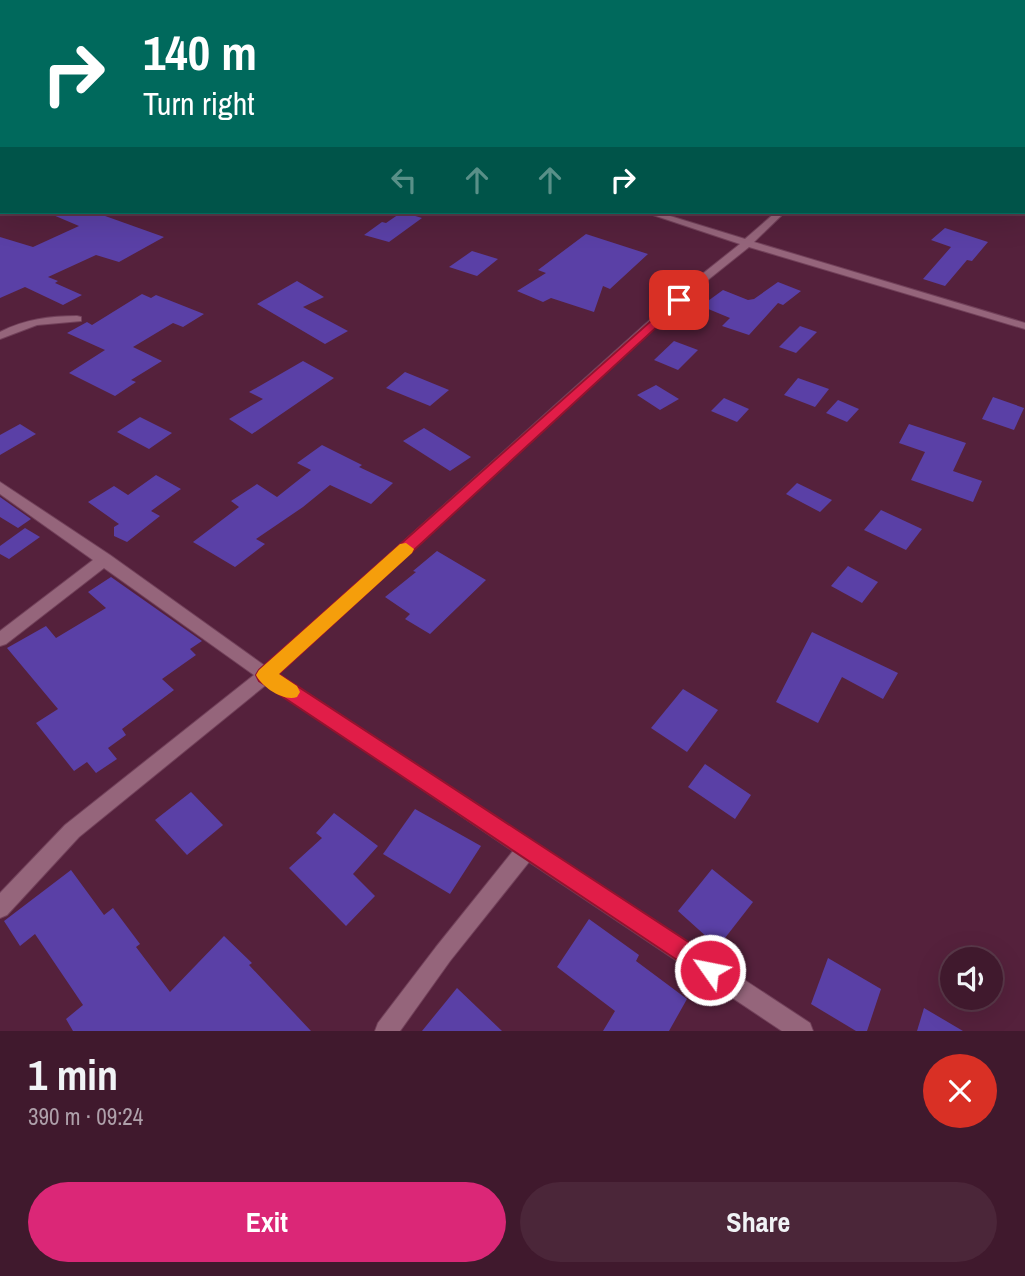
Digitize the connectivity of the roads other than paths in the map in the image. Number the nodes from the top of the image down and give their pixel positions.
1 (654, 214) edge
2 (779, 214) edge
3 (747, 243) junction
4 (77, 319) dead end
5 (1025, 326) edge
6 (0, 336) edge
7 (0, 487) edge
8 (105, 559) junction
9 (0, 639) edge
10 (266, 675) junction
11 (527, 849) junction
12 (0, 908) edge
13 (386, 1031) edge
14 (802, 1031) edge

1 - 3 street
2 - 3 street
3 - 5 street
3 - 10 street
4 - 6 street
7 - 8 street
8 - 9 street
8 - 10 street
10 - 11 street
10 - 12 street
11 - 13 street
11 - 14 street

